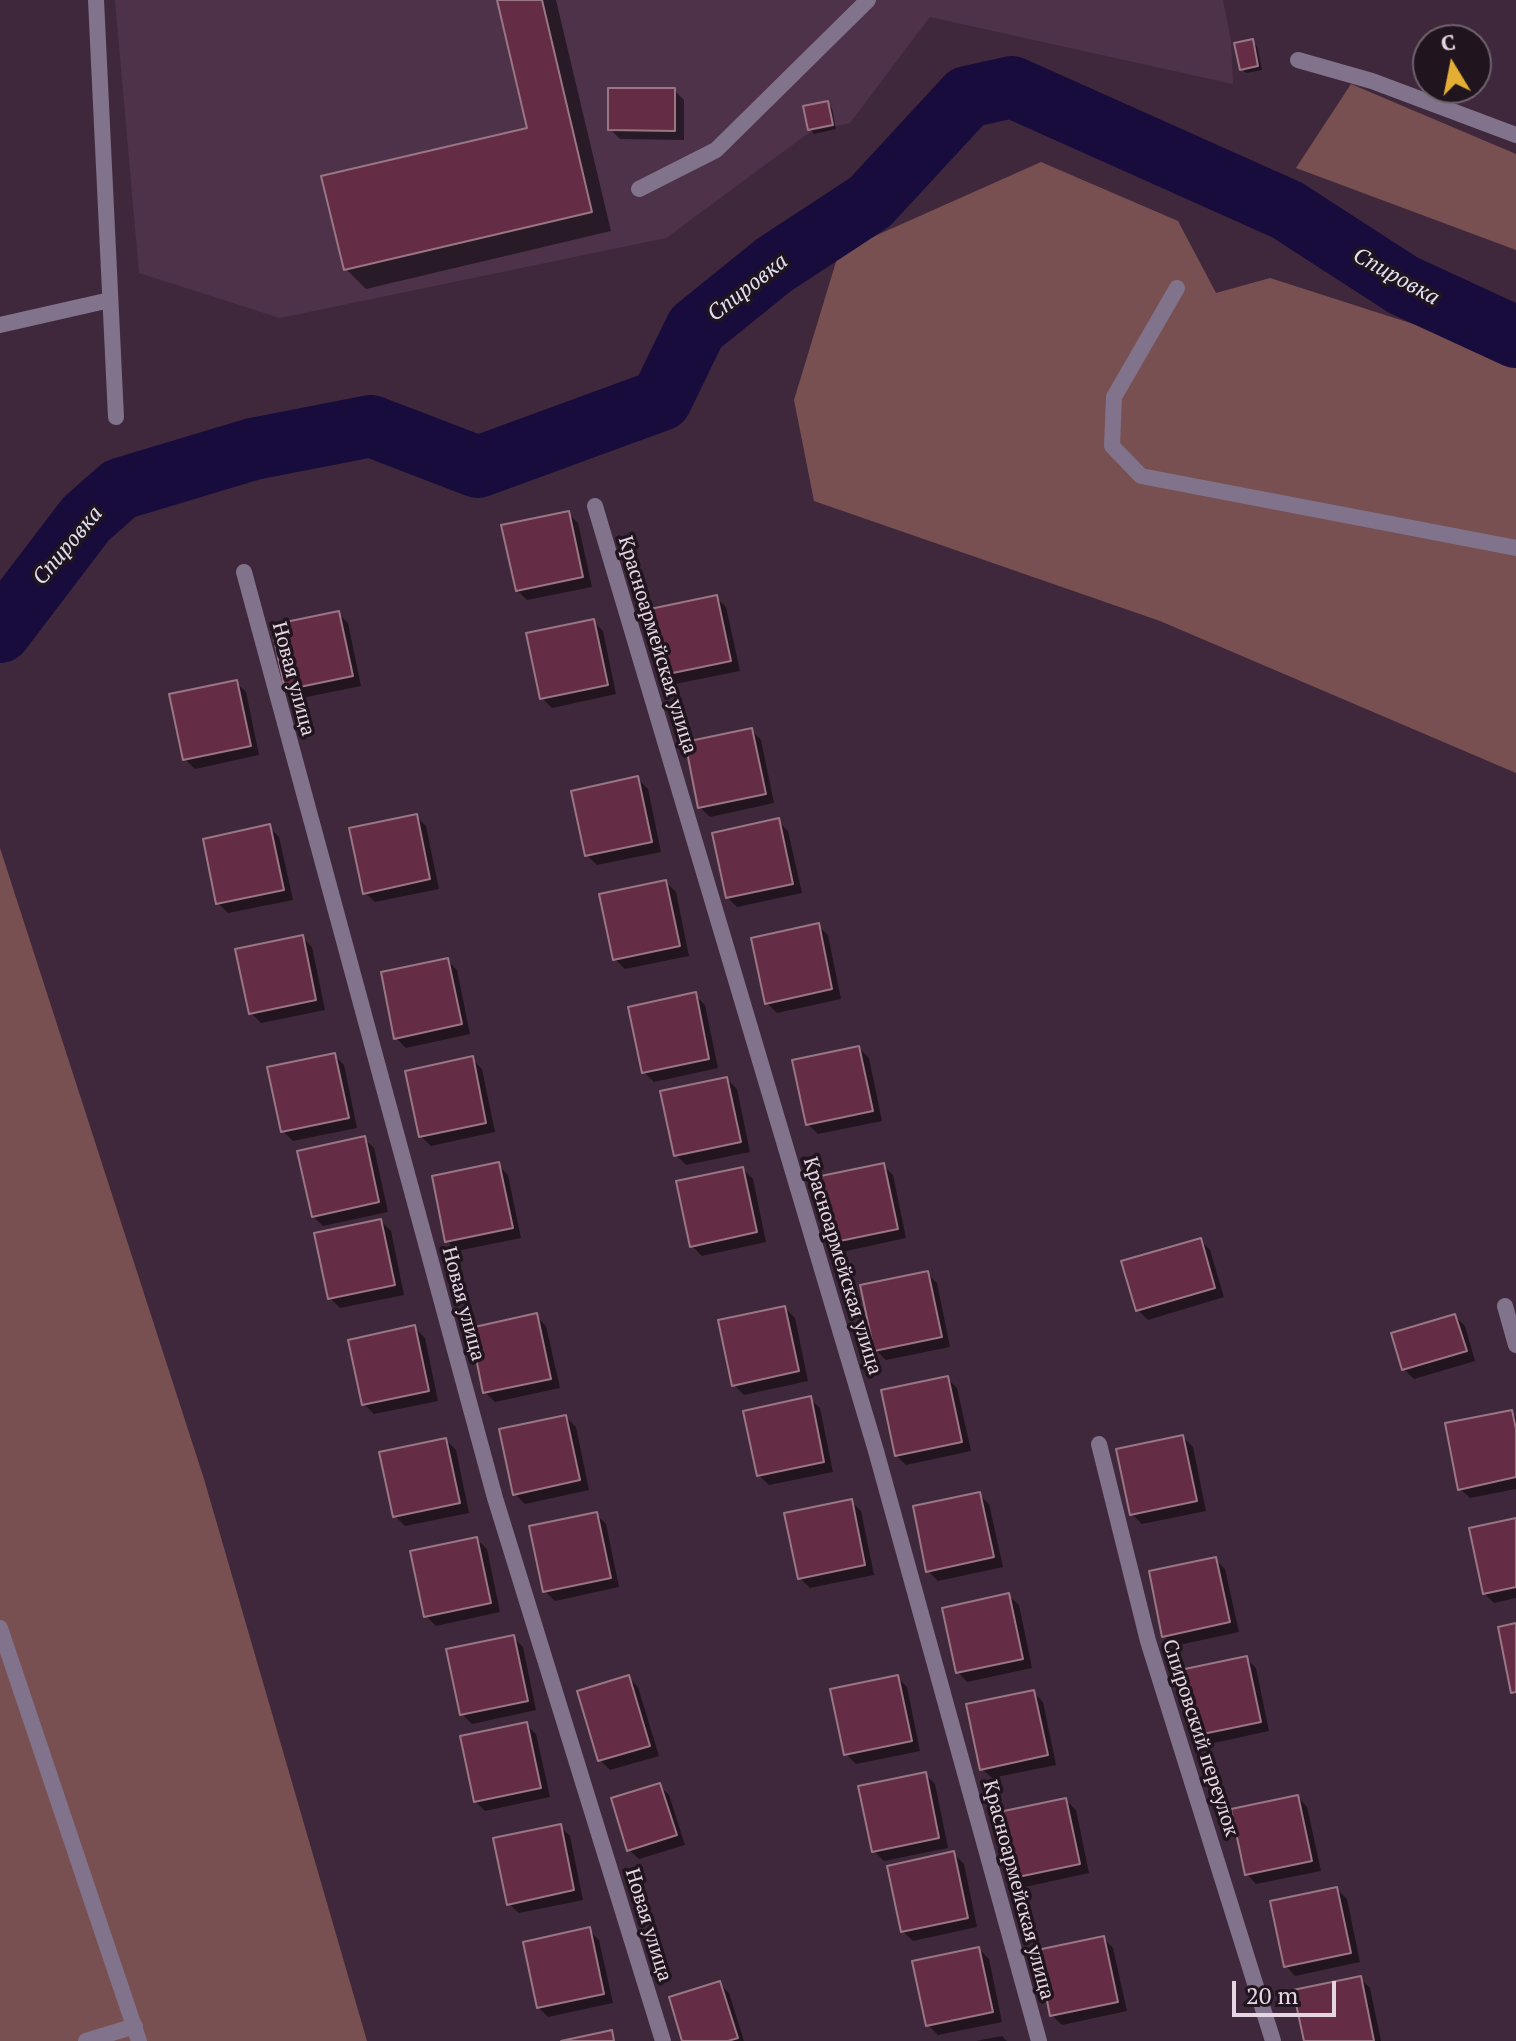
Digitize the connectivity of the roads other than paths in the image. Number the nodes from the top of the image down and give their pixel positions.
1 (96, 0) edge
2 (868, 0) edge
3 (1298, 60) dead end
4 (1516, 135) edge
5 (639, 189) dead end
6 (1177, 288) dead end
7 (110, 300) junction
8 (0, 325) edge
9 (116, 417) dead end
10 (595, 506) dead end
11 (1516, 548) edge
12 (244, 572) dead end
13 (1505, 1306) dead end
14 (1516, 1345) edge
15 (1099, 1444) dead end
16 (0, 1628) edge
17 (137, 2034) edge
18 (86, 2041) edge
19 (663, 2041) edge
20 (1039, 2041) edge
21 (1273, 2041) edge

1 - 7 street
2 - 5 street
3 - 4 street
6 - 11 street
7 - 8 street
7 - 9 street
10 - 20 street, Красноармейская улица
12 - 19 street, Новая улица
13 - 14 street
15 - 21 street, Спировский переулок
16 - 17 street
17 - 18 street

